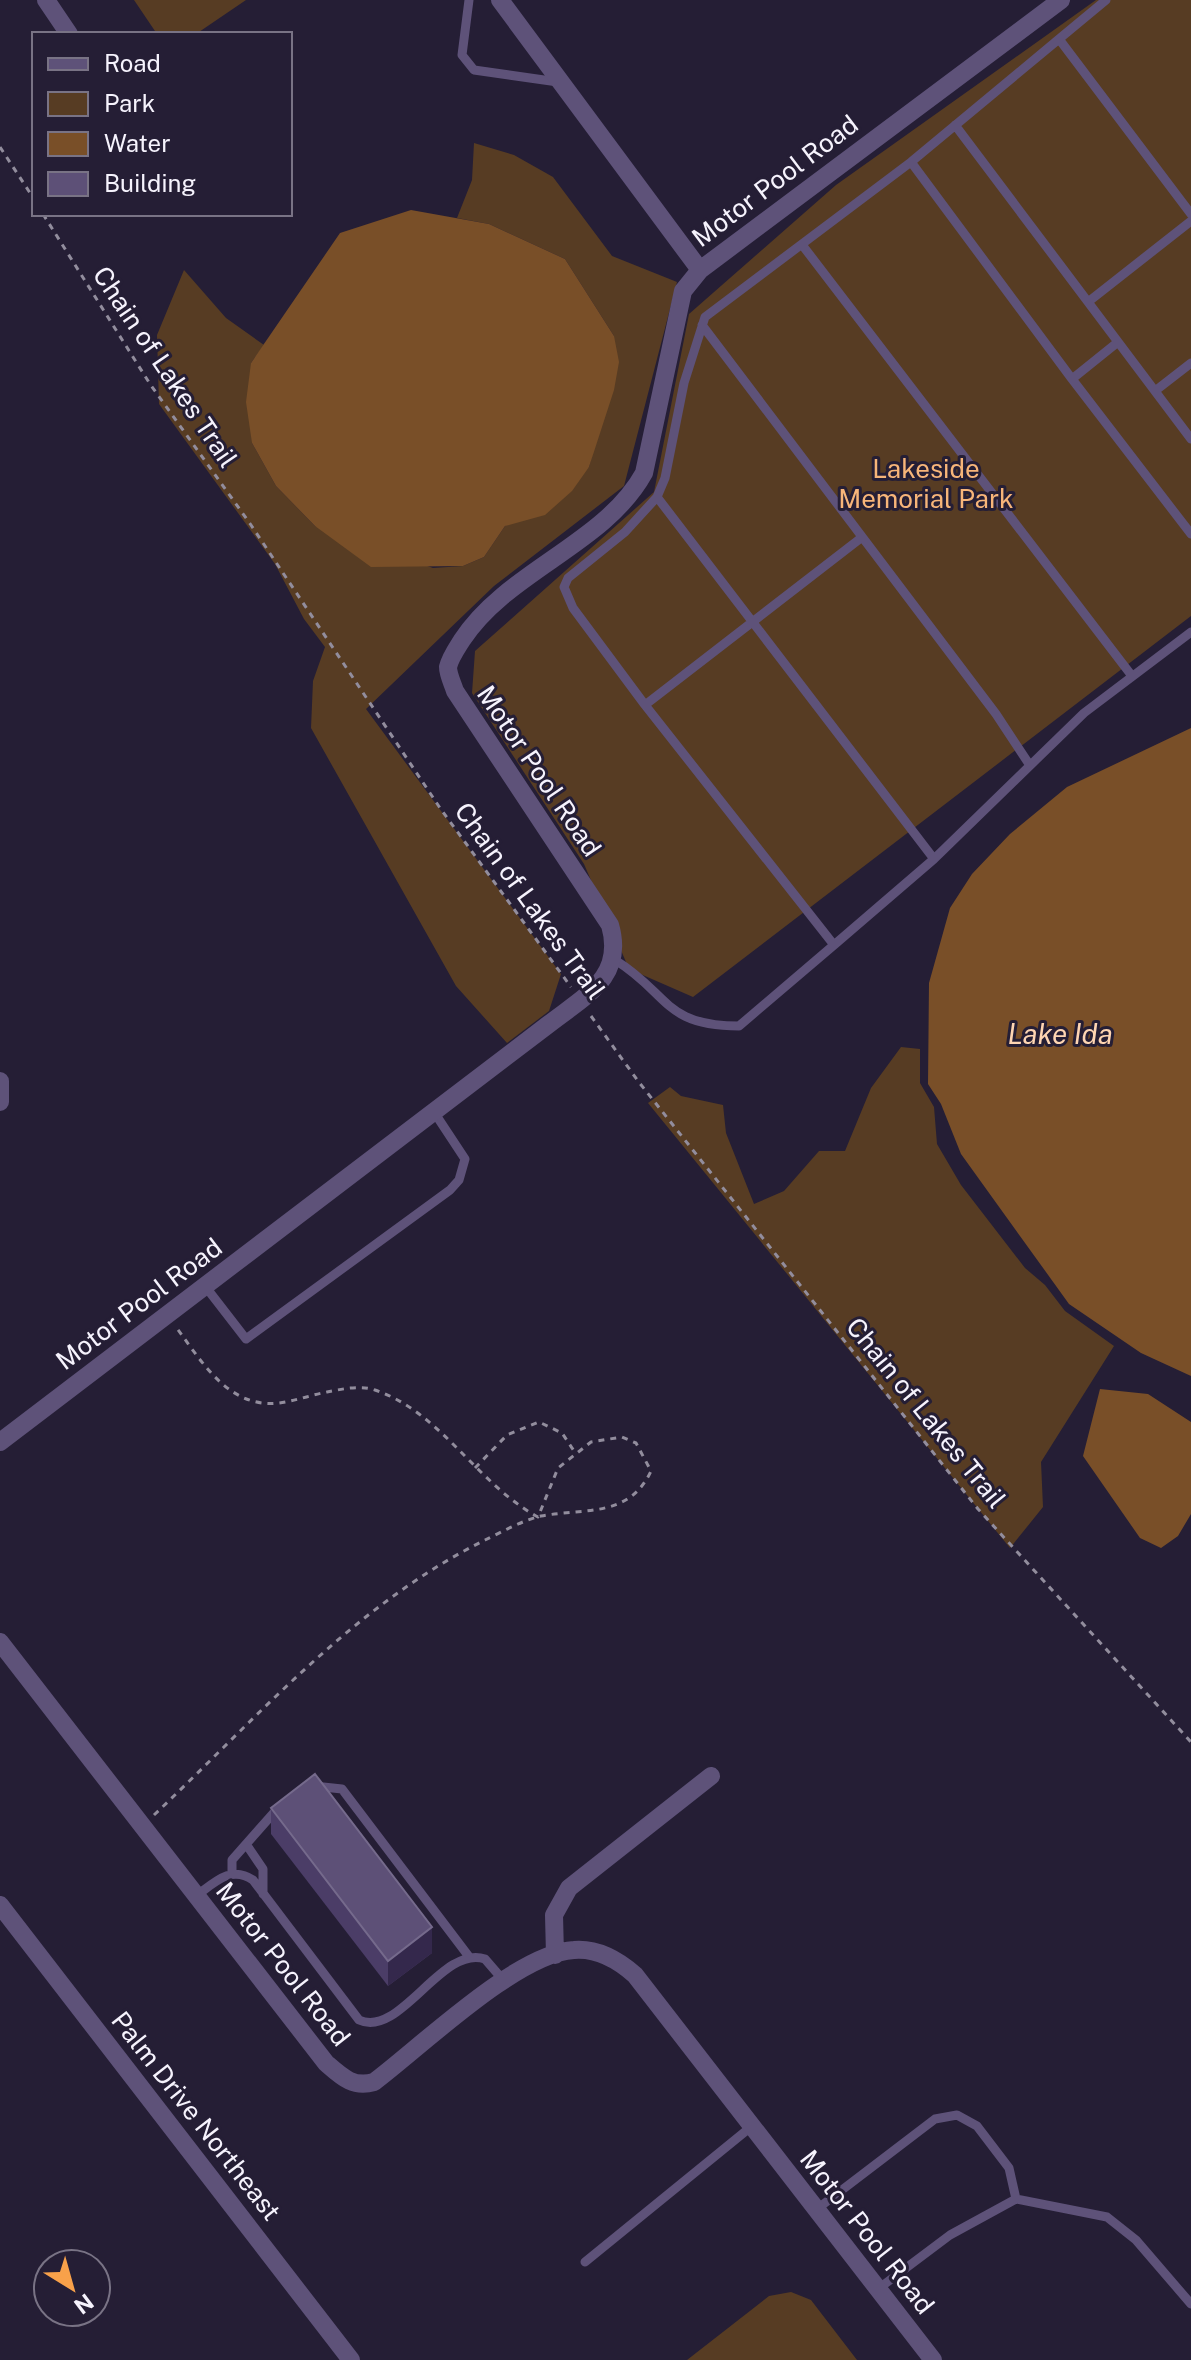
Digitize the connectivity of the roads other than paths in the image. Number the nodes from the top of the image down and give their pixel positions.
1 (46, 0) edge
2 (469, 0) edge
3 (500, 0) edge
4 (1061, 0) edge
5 (1106, 0) edge
6 (68, 32) edge
7 (1059, 39) junction
8 (561, 82) junction
9 (955, 125) junction
10 (911, 162) junction
11 (1191, 214) edge
12 (1191, 221) edge
13 (803, 246) junction
14 (700, 270) junction
15 (1088, 302) junction
16 (702, 325) junction
17 (1118, 342) junction
18 (1191, 363) edge
19 (1072, 379) junction
20 (1155, 391) junction
21 (1191, 439) edge
22 (657, 497) junction
23 (1191, 534) edge
24 (861, 538) junction
25 (752, 621) junction
26 (1191, 632) edge
27 (1132, 676) junction
28 (645, 705) junction
29 (1029, 764) junction
30 (934, 859) junction
31 (834, 945) junction
32 (615, 960) junction
33 (0, 1081) edge
34 (0, 1102) edge
35 (434, 1112) junction
36 (205, 1286) junction
37 (0, 1442) edge
38 (0, 1642) edge
39 (711, 1776) dead end
40 (302, 1791) edge
41 (283, 1804) edge
42 (246, 1844) junction
43 (232, 1873) junction
44 (263, 1894) junction
45 (196, 1896) junction
46 (0, 1905) edge
47 (555, 1955) junction
48 (470, 1958) junction
49 (504, 1981) junction
50 (752, 2126) junction
51 (1016, 2199) junction
52 (817, 2209) junction
53 (585, 2262) dead end
54 (878, 2289) junction
55 (1191, 2304) edge
56 (351, 2360) edge
57 (933, 2360) edge

1 - 6 street
2 - 8 lane
3 - 8 street
4 - 14 street, Motor Pool Road
5 - 7 lane
7 - 9 lane
7 - 11 lane
8 - 14 street
9 - 10 lane
9 - 15 lane
10 - 13 lane
10 - 19 lane
12 - 15 lane
13 - 16 lane
13 - 27 lane
14 - 32 street, Motor Pool Road
15 - 17 lane
16 - 22 lane
16 - 24 lane
17 - 19 lane
17 - 20 lane
18 - 20 lane
19 - 23 lane
20 - 21 lane
22 - 25 lane
22 - 28 lane
24 - 25 lane
24 - 29 lane
25 - 28 lane
25 - 30 lane
26 - 27 lane
27 - 29 lane
28 - 31 lane
29 - 30 lane
30 - 31 lane
31 - 32 lane
32 - 35 street, Motor Pool Road
33 - 34 street
35 - 36 street, Motor Pool Road
35 - 36 lane
36 - 37 street, Motor Pool Road
38 - 45 street, Motor Pool Road
39 - 47 street
40 - 48 lane
41 - 42 lane
42 - 43 lane
42 - 44 lane
43 - 44 lane
43 - 45 lane
44 - 48 lane
45 - 49 street, Motor Pool Road
46 - 56 street, Palm Drive Northeast
47 - 49 street, Motor Pool Road
47 - 50 street, Motor Pool Road
48 - 49 lane
50 - 52 street, Motor Pool Road
50 - 53 lane
51 - 52 lane
51 - 54 lane
51 - 55 lane
52 - 54 street, Motor Pool Road
54 - 57 street, Motor Pool Road

